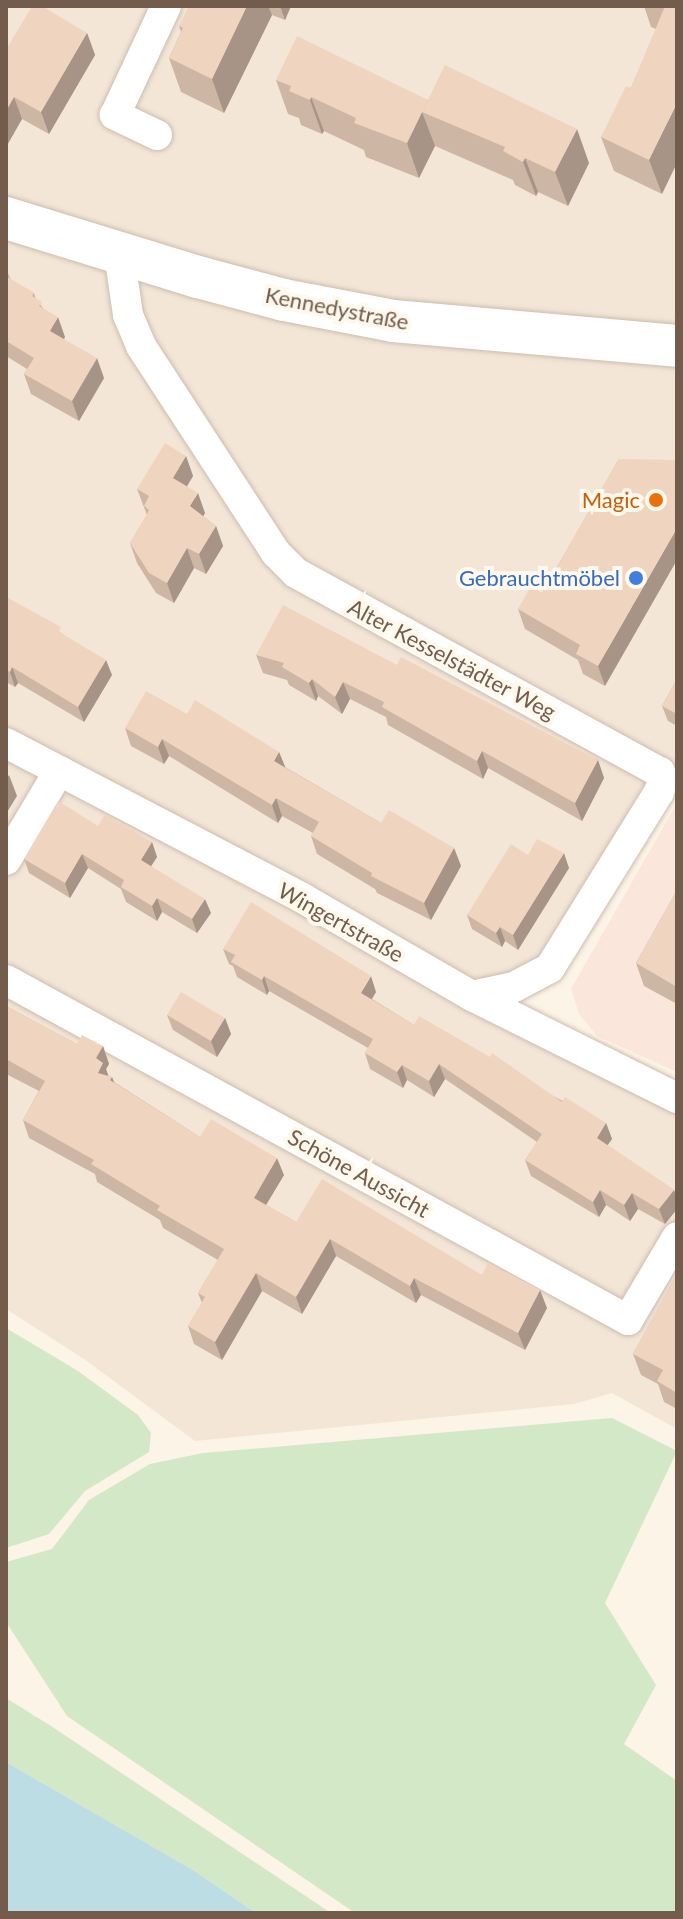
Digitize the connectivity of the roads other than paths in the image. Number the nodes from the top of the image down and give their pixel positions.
1 (166, 6) edge
2 (157, 135) dead end
3 (6, 218) edge
4 (119, 253) junction
5 (677, 346) edge
6 (6, 743) edge
7 (59, 771) junction
8 (6, 860) edge
9 (6, 980) edge
10 (472, 996) junction
11 (677, 1098) edge
12 (677, 1237) edge

1 - 2 street
3 - 4 main road, Kennedystraße
4 - 5 main road, Kennedystraße
4 - 10 street, Alter Kesselstädter Weg
6 - 7 street, Wingertstraße
7 - 8 street
7 - 10 street, Wingertstraße
9 - 12 street, Schöne Aussicht
10 - 11 street, Wingertstraße

